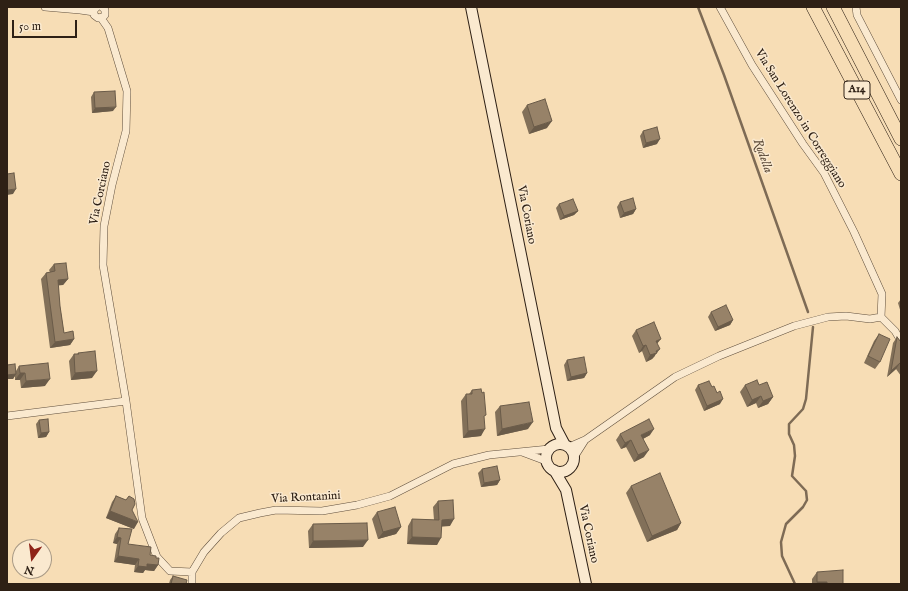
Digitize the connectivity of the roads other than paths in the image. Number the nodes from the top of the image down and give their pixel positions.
1 (45, 7) edge
2 (471, 7) edge
3 (720, 7) edge
4 (813, 7) edge
5 (833, 7) edge
6 (856, 7) edge
7 (105, 8) edge
8 (96, 10) edge
9 (101, 18) junction
10 (901, 100) edge
11 (901, 139) edge
12 (901, 174) edge
13 (881, 317) junction
14 (901, 341) edge
15 (126, 401) junction
16 (7, 416) edge
17 (556, 428) junction
18 (585, 440) junction
19 (567, 446) junction
20 (551, 447) junction
21 (520, 451) junction
22 (546, 461) junction
23 (572, 463) junction
24 (554, 470) junction
25 (566, 490) junction
26 (192, 572) junction
27 (192, 584) edge
28 (586, 584) edge

1 - 8 street, Via Corciano
2 - 17 main road, Via Coriano
3 - 13 street, Via San Lorenzo in Correggiano
4 - 12 highway, A14
5 - 11 highway, A14
6 - 10 street
7 - 9 street
8 - 9 street, Via Corciano
9 - 15 street, Via Corciano
13 - 14 street
13 - 18 street
15 - 16 street
15 - 26 street, Via Corciano
17 - 19 main road, Via Coriano
17 - 20 main road, Via Coriano
18 - 19 street
18 - 23 street
19 - 20 main road
19 - 23 main road
20 - 21 street, Via Rontanini
20 - 22 main road
21 - 22 street, Via Rontanini
21 - 26 street, Via Rontanini
22 - 24 main road
23 - 24 main road
23 - 25 main road, Via Coriano
24 - 25 main road, Via Coriano
25 - 28 main road, Via Coriano
26 - 27 street

